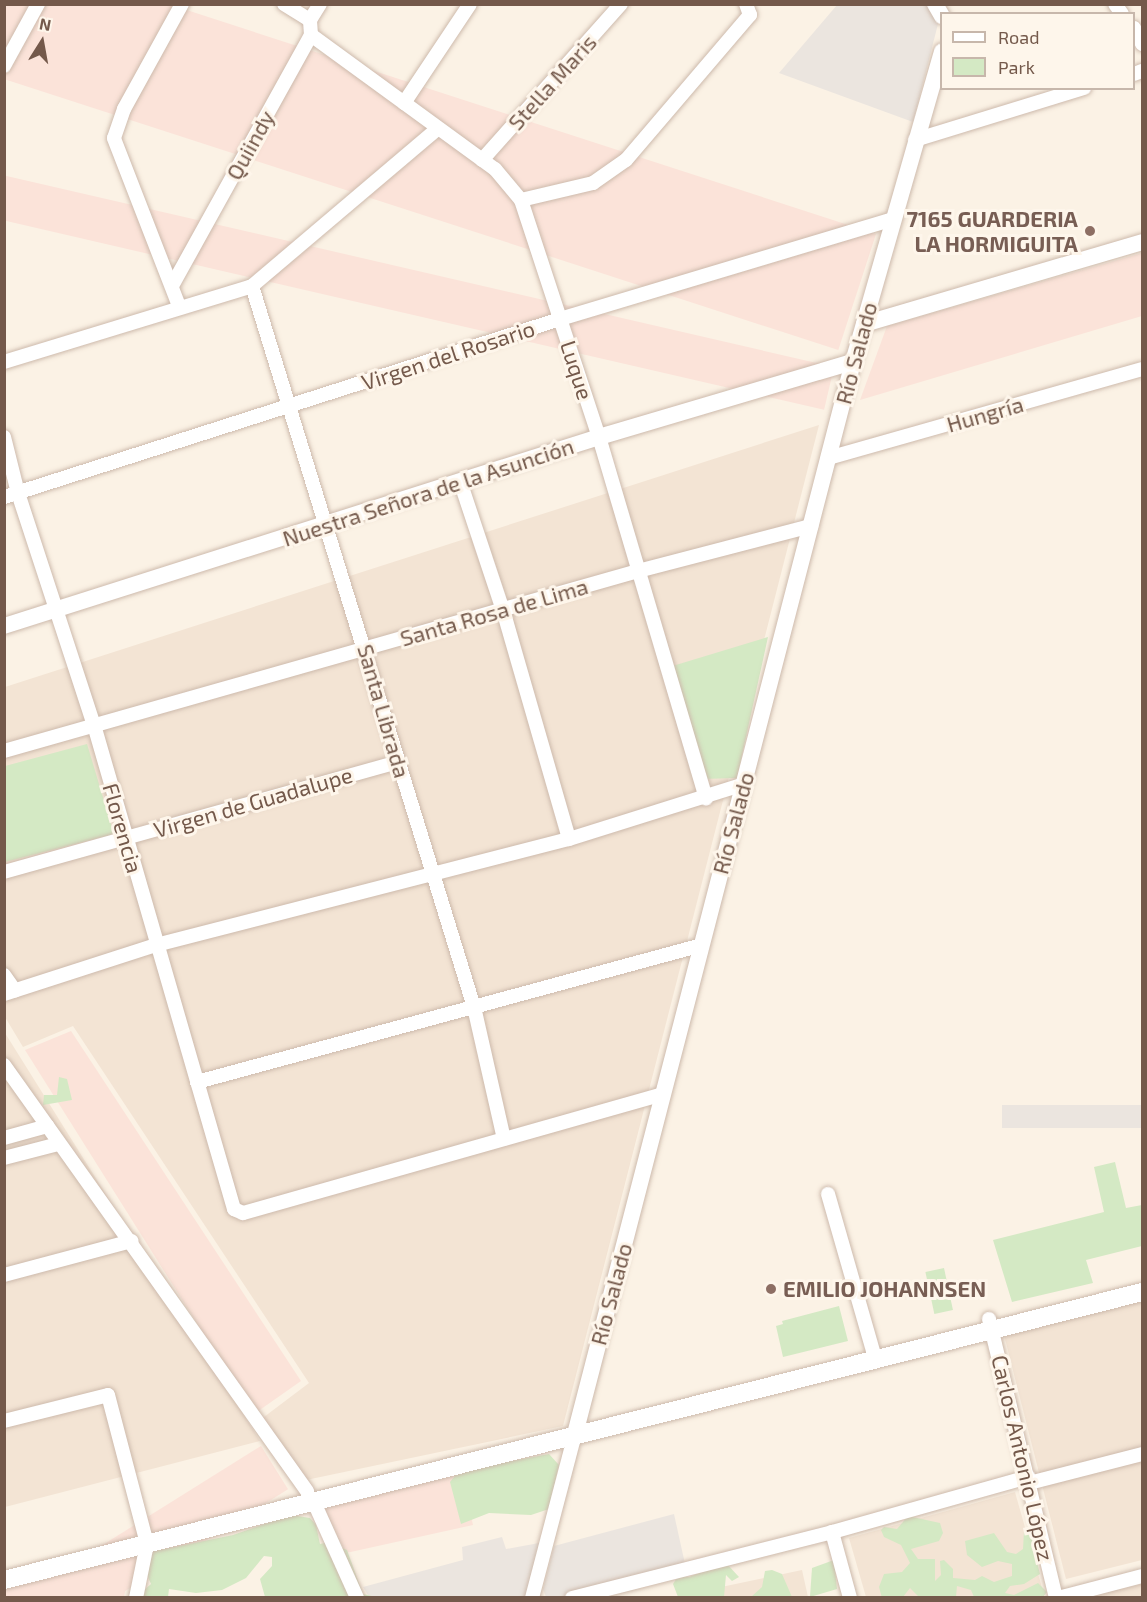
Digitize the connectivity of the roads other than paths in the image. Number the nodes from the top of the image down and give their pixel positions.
1 (38, 4) edge
2 (182, 4) edge
3 (284, 4) edge
4 (320, 4) edge
5 (470, 4) edge
6 (621, 4) edge
7 (746, 4) edge
8 (310, 20) junction
9 (1135, 30) edge
10 (311, 35) junction
11 (1143, 44) edge
12 (940, 58) edge
13 (4, 66) edge
14 (1078, 90) edge
15 (404, 103) junction
16 (436, 130) junction
17 (915, 140) junction
18 (483, 160) junction
19 (521, 200) junction
20 (893, 219) junction
21 (1143, 243) edge
22 (173, 284) junction
23 (252, 286) junction
24 (179, 306) junction
25 (560, 319) junction
26 (864, 324) junction
27 (4, 362) edge
28 (853, 362) junction
29 (1143, 369) edge
30 (290, 406) junction
31 (4, 437) edge
32 (599, 437) junction
33 (828, 458) junction
34 (460, 481) junction
35 (11, 495) edge
36 (327, 523) junction
37 (811, 526) junction
38 (638, 571) junction
39 (58, 609) junction
40 (503, 610) junction
41 (4, 626) edge
42 (366, 648) junction
43 (94, 725) junction
44 (4, 751) edge
45 (398, 762) junction
46 (744, 783) junction
47 (706, 798) junction
48 (126, 838) junction
49 (569, 839) junction
50 (4, 872) edge
51 (434, 876) junction
52 (156, 945) junction
53 (702, 945) junction
54 (4, 975) edge
55 (10, 992) edge
56 (474, 1007) junction
57 (4, 1065) edge
58 (197, 1082) junction
59 (663, 1094) junction
60 (47, 1126) junction
61 (4, 1138) edge
62 (504, 1139) junction
63 (58, 1144) junction
64 (4, 1158) edge
65 (828, 1194) dead end
66 (132, 1241) junction
67 (4, 1275) edge
68 (1141, 1286) edge
69 (990, 1324) junction
70 (873, 1353) junction
71 (4, 1421) edge
72 (576, 1428) junction
73 (1143, 1454) edge
74 (1028, 1480) junction
75 (310, 1496) junction
76 (832, 1532) junction
77 (145, 1538) junction
78 (4, 1568) edge
79 (1143, 1576) edge
80 (4, 1580) edge
81 (136, 1598) edge
82 (357, 1598) edge
83 (532, 1598) edge
84 (572, 1598) edge
85 (850, 1598) edge
86 (1057, 1598) edge

1 - 13 street
2 - 22 street
3 - 8 street
4 - 8 street
5 - 15 street
6 - 18 street, Stella Maris
7 - 19 street
8 - 10 street
9 - 11 street
10 - 15 street, Luque
10 - 22 street, Quiindy
12 - 17 street, Río Salado
14 - 17 street
15 - 16 street, Luque
16 - 18 street, Luque
16 - 23 street
17 - 20 street, Río Salado
18 - 19 street, Luque
19 - 25 street, Luque
20 - 25 street, Virgen del Rosario
20 - 26 street, Río Salado
21 - 26 street
22 - 24 street
23 - 24 street
23 - 30 street, Santa Librada
24 - 27 street
25 - 30 street, Virgen del Rosario
25 - 32 street, Luque
26 - 28 street, Río Salado
28 - 32 street, Nuestra Señora de la Asunción
28 - 33 street, Río Salado
29 - 33 street, Hungría
30 - 35 street, Virgen del Rosario
30 - 36 street, Santa Librada
31 - 35 street, Florencia
32 - 34 street, Nuestra Señora de la Asunción
32 - 38 street, Luque
33 - 37 street, Río Salado
34 - 36 street, Nuestra Señora de la Asunción
34 - 40 street
35 - 39 street, Florencia
36 - 39 street, Nuestra Señora de la Asunción
36 - 42 street, Santa Librada
37 - 38 street, Santa Rosa de Lima
37 - 46 street, Río Salado
38 - 40 street, Santa Rosa de Lima
38 - 47 street, Luque
39 - 41 street, Nuestra Señora de la Asunción
39 - 43 street, Florencia
40 - 42 street, Santa Rosa de Lima
40 - 49 street
42 - 43 street, Santa Rosa de Lima
42 - 45 street, Santa Librada
43 - 44 street, Santa Rosa de Lima
43 - 48 street, Florencia
45 - 48 street, Virgen de Guadalupe
45 - 51 street, Santa Librada
46 - 47 street
46 - 53 street, Río Salado
47 - 49 street
48 - 50 street, Virgen de Guadalupe
48 - 52 street, Florencia
49 - 51 street
51 - 52 street
51 - 56 street, Santa Librada
52 - 55 street
52 - 58 street, Florencia
53 - 56 street
53 - 59 street, Río Salado
54 - 55 street
56 - 58 street
56 - 62 street, Santa Librada
57 - 60 street
58 - 62 street, Florencia
59 - 62 street
59 - 72 street, Río Salado
60 - 61 street
60 - 63 street
63 - 64 street
63 - 66 street
65 - 70 street
66 - 67 street
66 - 75 street
68 - 69 main road
69 - 70 main road
69 - 74 street, Carlos Antonio López
70 - 72 main road
71 - 77 street
72 - 75 main road
72 - 83 street, Río Salado
73 - 74 street
74 - 76 street
74 - 86 street, Carlos Antonio López
75 - 77 main road
75 - 82 street
76 - 84 street
76 - 85 street
77 - 78 main road
77 - 80 main road
77 - 81 street
79 - 86 street

